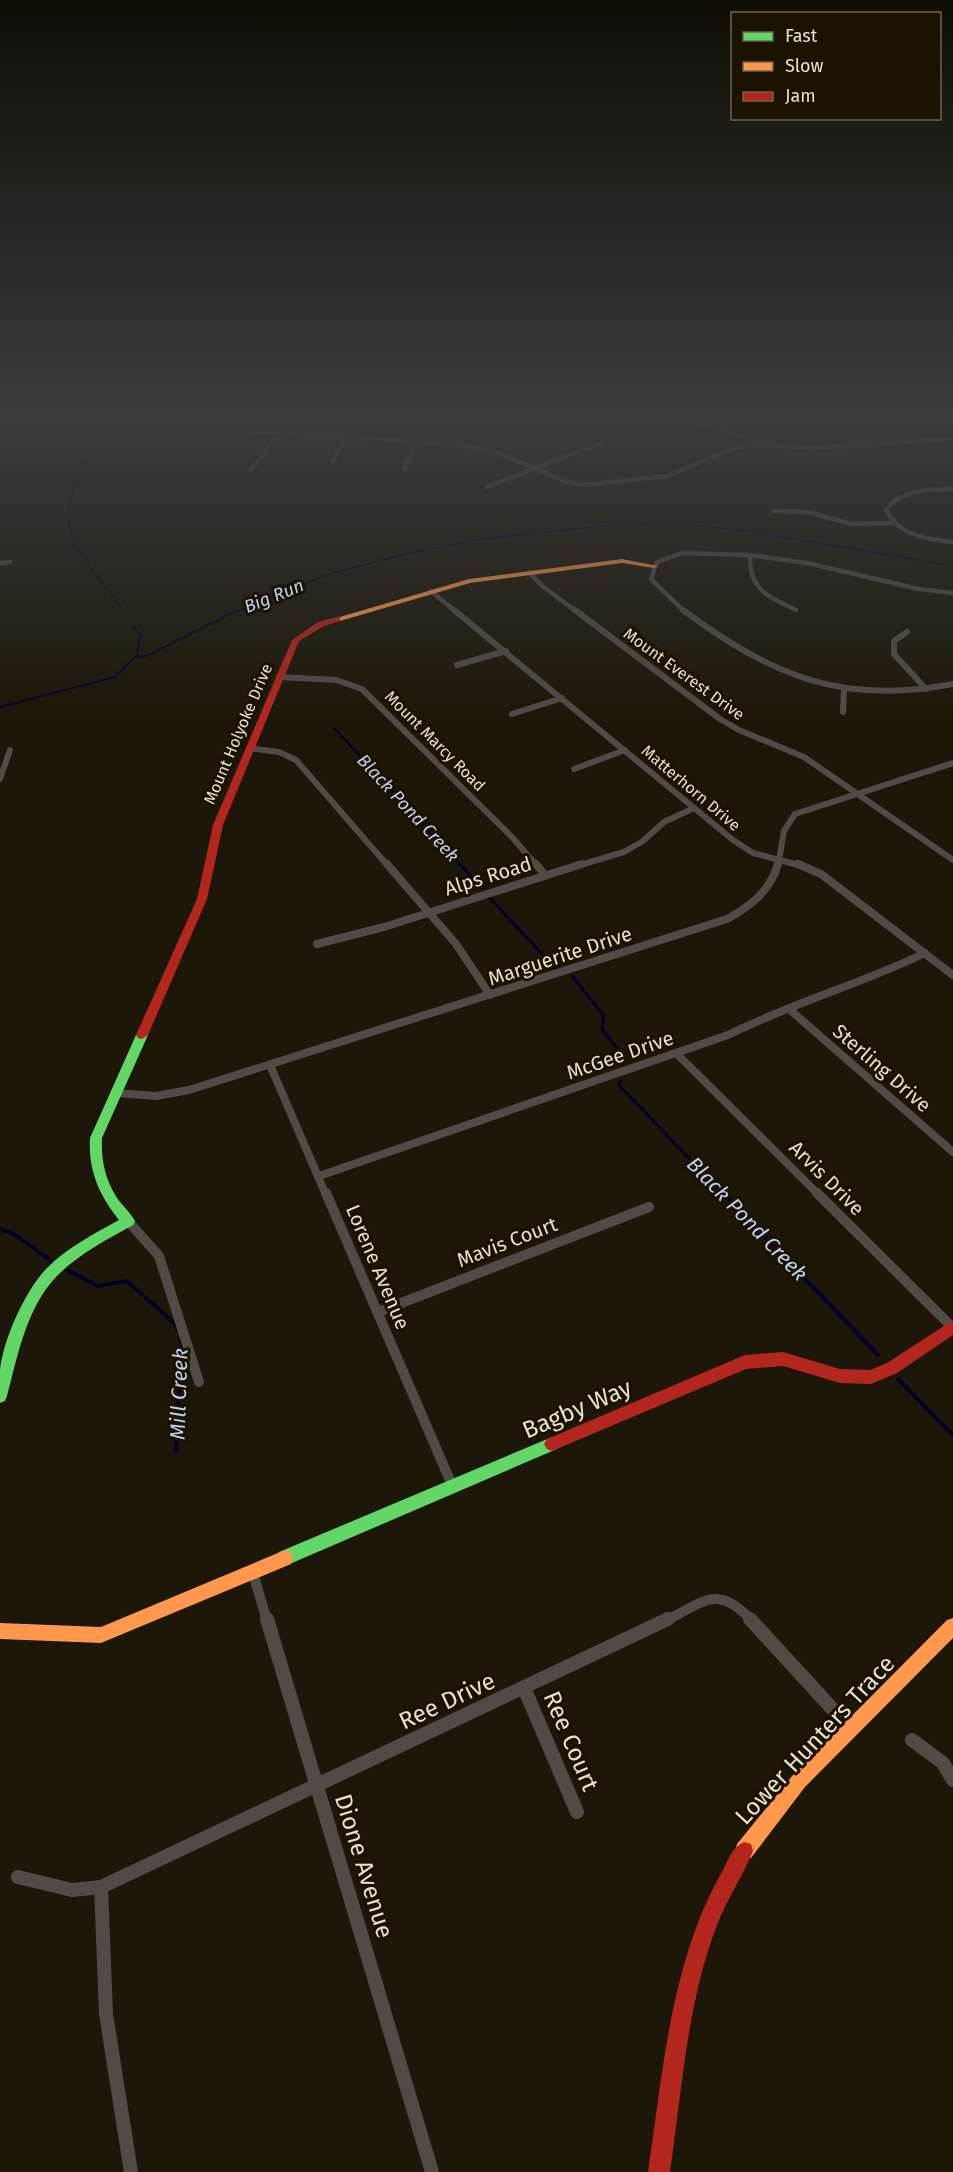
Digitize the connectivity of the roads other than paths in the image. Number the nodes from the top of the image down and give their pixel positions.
1 (823, 516) edge
2 (889, 516) edge
3 (893, 523) junction
4 (953, 542) edge
5 (750, 555) junction
6 (10, 562) dead end
7 (0, 563) edge
8 (654, 566) junction
9 (529, 572) junction
10 (431, 591) junction
11 (953, 593) edge
12 (796, 610) dead end
13 (907, 632) dead end
14 (506, 651) junction
15 (458, 665) dead end
16 (279, 677) junction
17 (953, 684) edge
18 (926, 689) junction
19 (844, 691) junction
20 (562, 698) junction
21 (843, 712) dead end
22 (512, 714) dead end
23 (249, 748) junction
24 (10, 750) dead end
25 (625, 750) junction
26 (952, 764) edge
27 (574, 769) dead end
28 (0, 777) edge
29 (857, 793) junction
30 (694, 808) junction
31 (780, 859) junction
32 (953, 860) edge
33 (545, 875) junction
34 (428, 912) junction
35 (317, 944) dead end
36 (925, 953) junction
37 (953, 975) edge
38 (490, 995) junction
39 (789, 1008) junction
40 (676, 1053) junction
41 (270, 1065) junction
42 (115, 1093) junction
43 (953, 1152) edge
44 (320, 1176) junction
45 (649, 1208) dead end
46 (128, 1221) junction
47 (378, 1312) junction
48 (953, 1328) edge
49 (199, 1382) dead end
50 (0, 1396) edge
51 (452, 1485) junction
52 (253, 1574) junction
53 (953, 1626) edge
54 (0, 1631) edge
55 (524, 1688) junction
56 (850, 1728) junction
57 (912, 1740) dead end
58 (953, 1780) edge
59 (316, 1786) junction
60 (577, 1812) dead end
61 (18, 1877) dead end
62 (101, 1887) junction
63 (131, 2172) edge
64 (432, 2172) edge
65 (659, 2172) edge

1 - 3 street
2 - 3 street
3 - 4 street
5 - 8 street
5 - 11 street
5 - 12 street
6 - 7 street
8 - 9 street, Mount Holyoke Drive
8 - 19 street
9 - 10 street, Mount Holyoke Drive
9 - 29 street, Mount Everest Drive
10 - 14 street, Matterhorn Drive
10 - 16 street, Mount Holyoke Drive
13 - 18 street
14 - 15 street
14 - 20 street, Matterhorn Drive
16 - 23 street, Mount Holyoke Drive
16 - 33 street, Mount Marcy Road
17 - 18 street
18 - 19 street
19 - 21 street
20 - 22 street
20 - 25 street, Matterhorn Drive
23 - 34 street
23 - 42 street, Mount Holyoke Drive
24 - 28 street
25 - 27 street
25 - 30 street, Matterhorn Drive
26 - 29 street, Marguerite Drive
29 - 31 street, Marguerite Drive
29 - 32 street, Mount Everest Drive
30 - 31 street, Matterhorn Drive
30 - 33 street, Alps Road
31 - 36 street, Matterhorn Drive
31 - 38 street, Marguerite Drive
33 - 34 street, Alps Road
34 - 35 street, Alps Road
34 - 38 street
36 - 37 street, Matterhorn Drive
36 - 39 street, McGee Drive
38 - 41 street, Marguerite Drive
39 - 40 street, McGee Drive
39 - 43 street, Sterling Drive
40 - 44 street, McGee Drive
40 - 48 street, Arvis Drive
41 - 42 street, Marguerite Drive
41 - 44 street, Lorene Avenue
42 - 46 street, Mount Holyoke Drive
44 - 47 street, Lorene Avenue
45 - 47 street, Mavis Court
46 - 49 street
46 - 50 street
47 - 51 street, Lorene Avenue
48 - 51 street, Bagby Way
51 - 52 street, Bagby Way
52 - 54 street, Bagby Way
52 - 59 street, Dione Avenue
53 - 56 street, Lower Hunters Trace
55 - 56 street, Ree Drive
55 - 59 street, Ree Drive
55 - 60 street, Ree Court
56 - 65 street, Lower Hunters Trace
57 - 58 street
59 - 62 street, Ree Drive
59 - 64 street, Dione Avenue
61 - 62 street, Ree Drive
62 - 63 street

